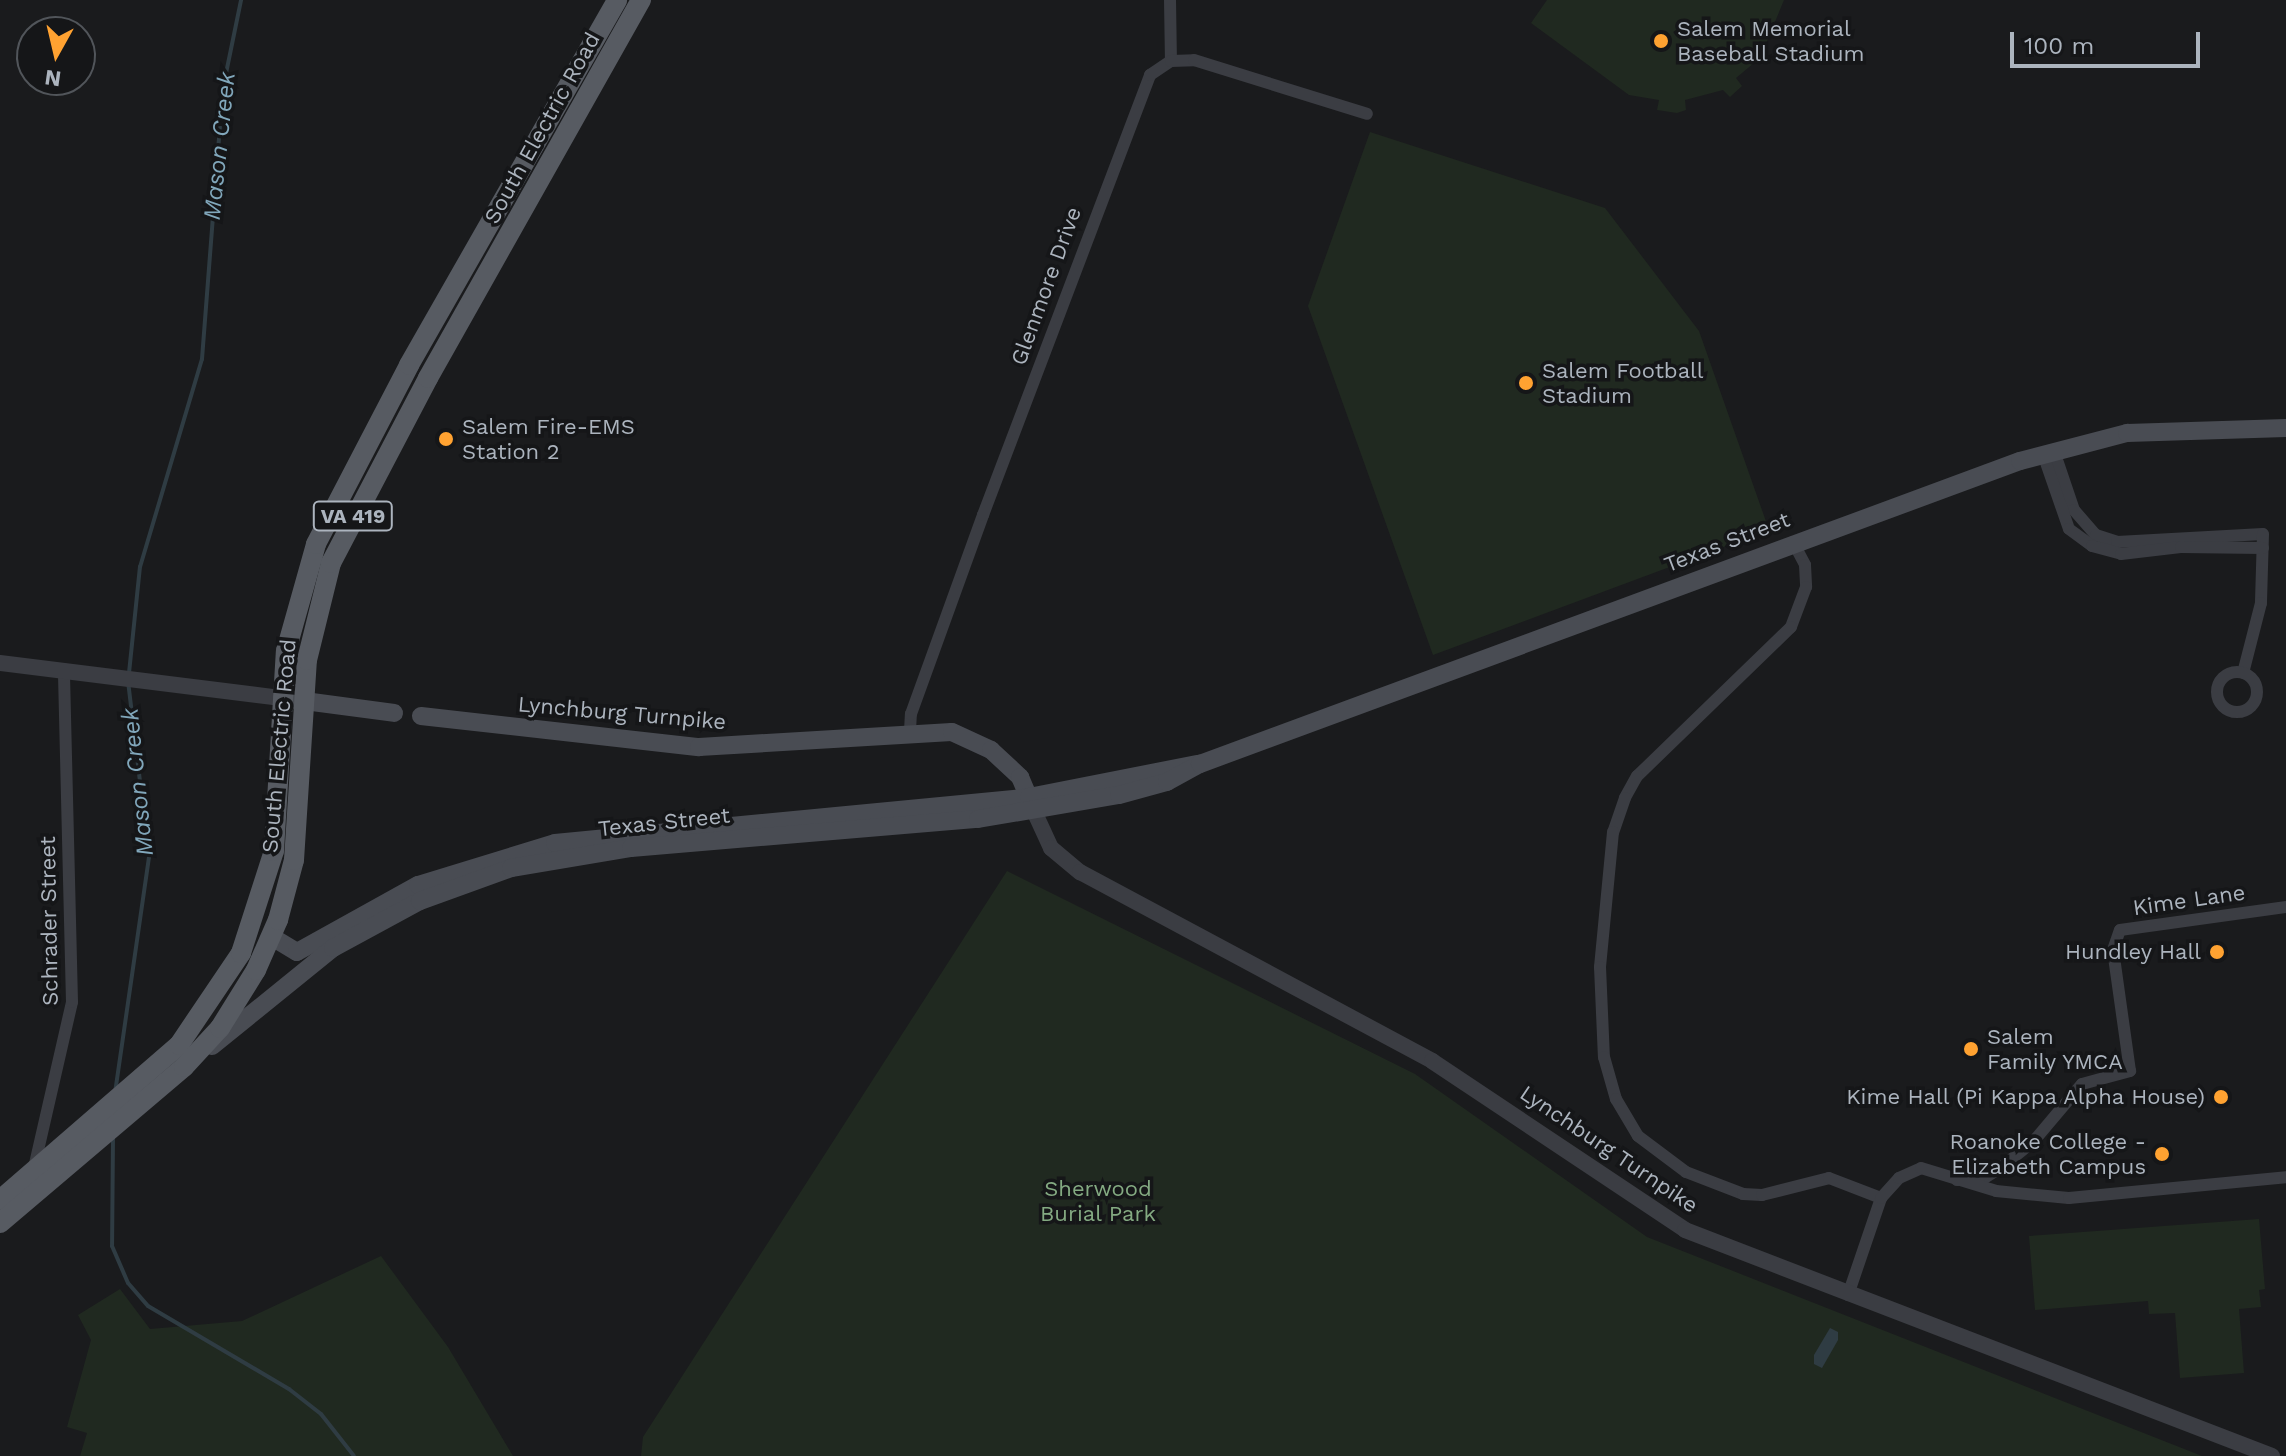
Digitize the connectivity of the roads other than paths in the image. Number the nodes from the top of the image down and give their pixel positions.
1 (617, 0) edge
2 (641, 0) edge
3 (1170, 0) edge
4 (1171, 61) junction
5 (1367, 114) dead end
6 (2286, 428) edge
7 (2048, 452) junction
8 (1793, 542) junction
9 (0, 663) edge
10 (64, 669) junction
11 (2243, 673) dead end
12 (282, 698) junction
13 (305, 701) junction
14 (394, 713) dead end
15 (421, 716) dead end
16 (910, 731) junction
17 (1031, 804) junction
18 (2286, 907) edge
19 (272, 937) junction
20 (184, 1067) junction
21 (34, 1168) junction
22 (2286, 1177) edge
23 (1957, 1180) junction
24 (1881, 1198) junction
25 (0, 1200) edge
26 (0, 1223) edge
27 (1848, 1295) junction
28 (2272, 1456) edge

1 - 12 main road, South Electric Road / VA 419
2 - 13 main road, South Electric Road / VA 419
3 - 4 street
4 - 5 street
4 - 16 street, Glenmore Drive
6 - 7 main road, Texas Street
7 - 8 main road, Texas Street
7 - 11 street
8 - 17 main road, Texas Street
8 - 24 street
9 - 10 street
10 - 12 street
10 - 21 street, Schrader Street
12 - 13 main road
12 - 21 main road, South Electric Road
13 - 14 main road
13 - 19 main road, South Electric Road / VA 419
15 - 16 main road, Lynchburg Turnpike
16 - 17 main road, Lynchburg Turnpike
17 - 19 main road, Texas Street
17 - 20 main road, Texas Street
17 - 27 street, Lynchburg Turnpike
18 - 23 street, Kime Lane
19 - 20 main road, South Electric Road / VA 419
20 - 26 main road, South Electric Road
21 - 25 main road, South Electric Road
22 - 23 street, Kime Lane
23 - 24 street, Kime Lane
24 - 27 street
27 - 28 street, Lynchburg Turnpike

